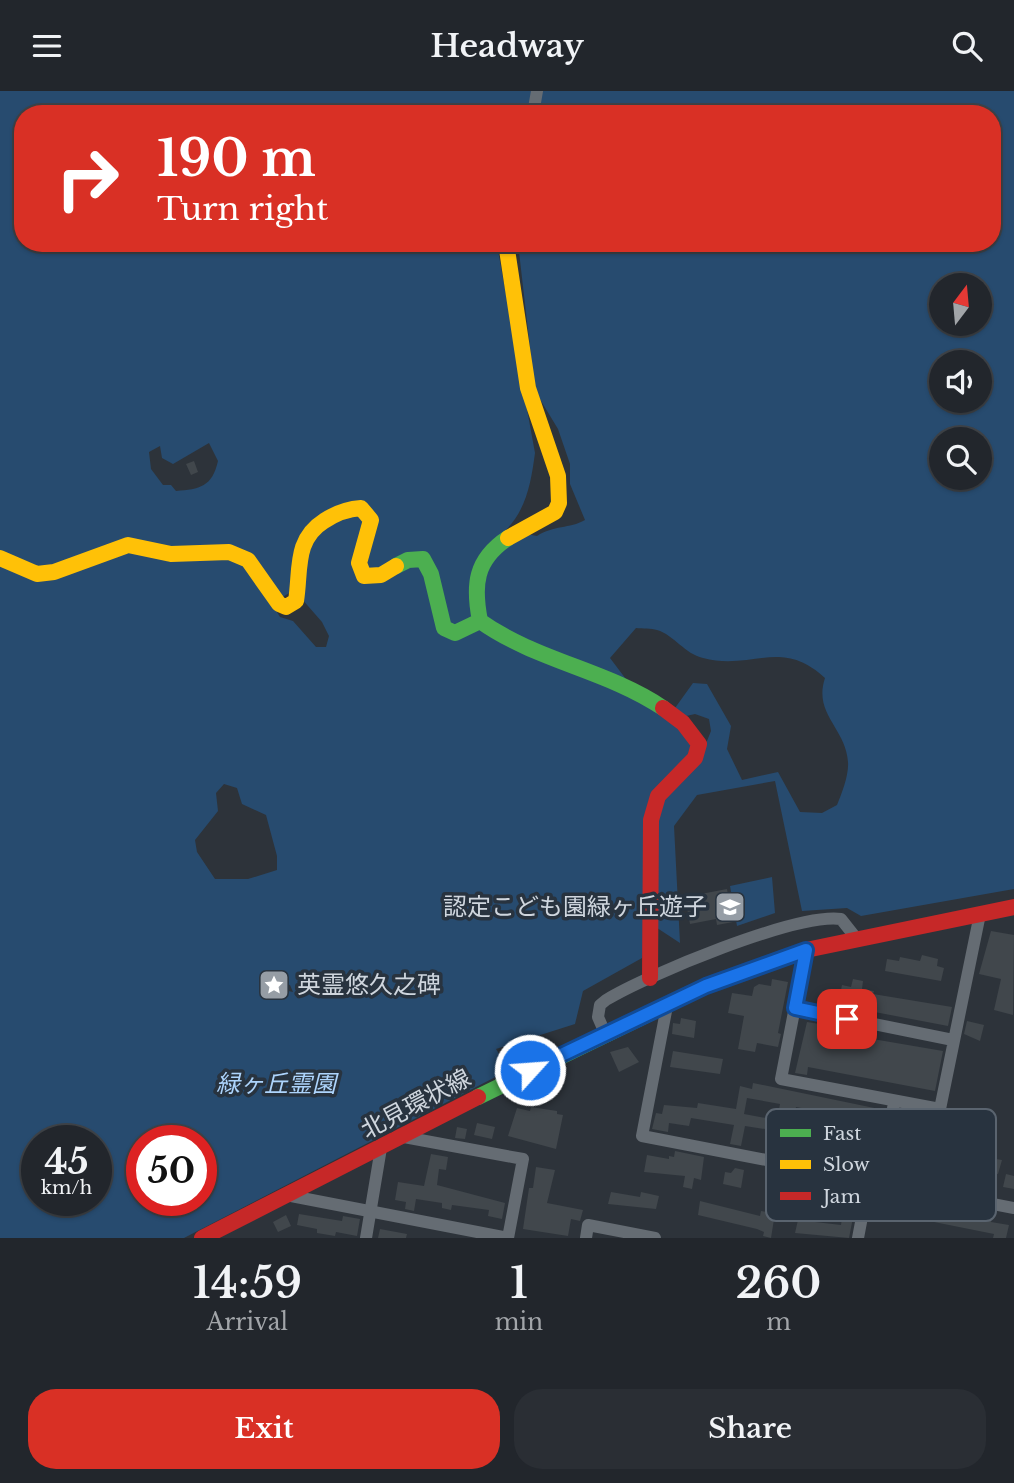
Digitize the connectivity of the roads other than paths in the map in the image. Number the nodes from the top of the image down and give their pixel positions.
1 (507, 252) edge
2 (0, 558) edge
3 (480, 621) junction
4 (1014, 907) edge
5 (980, 914) junction
6 (856, 938) junction
7 (806, 950) junction
8 (650, 978) junction
9 (667, 1006) junction
10 (795, 1008) junction
11 (606, 1033) junction
12 (953, 1041) junction
13 (894, 1101) junction
14 (893, 1109) edge
15 (404, 1137) junction
16 (381, 1148) junction
17 (766, 1160) edge
18 (286, 1195) junction
19 (996, 1205) edge
20 (1014, 1208) edge
21 (371, 1212) junction
22 (202, 1238) edge
23 (366, 1238) edge
24 (508, 1238) edge
25 (586, 1238) edge
26 (655, 1238) edge

1 - 3 street
2 - 3 street
3 - 8 street
4 - 5 street, 北見環状線
5 - 6 street, 北見環状線
5 - 12 street
6 - 7 street, 北見環状線
6 - 8 street
7 - 9 street, 北見環状線
7 - 10 street
8 - 11 street
9 - 11 street, 北見環状線
9 - 17 street
10 - 12 street
10 - 13 street
11 - 15 street, 北見環状線
12 - 13 street
13 - 14 street
15 - 16 street, 北見環状線
15 - 24 street
16 - 18 street, 北見環状線
16 - 21 street
18 - 21 street
18 - 22 street, 北見環状線
19 - 20 street
21 - 23 street
21 - 24 street
25 - 26 street

